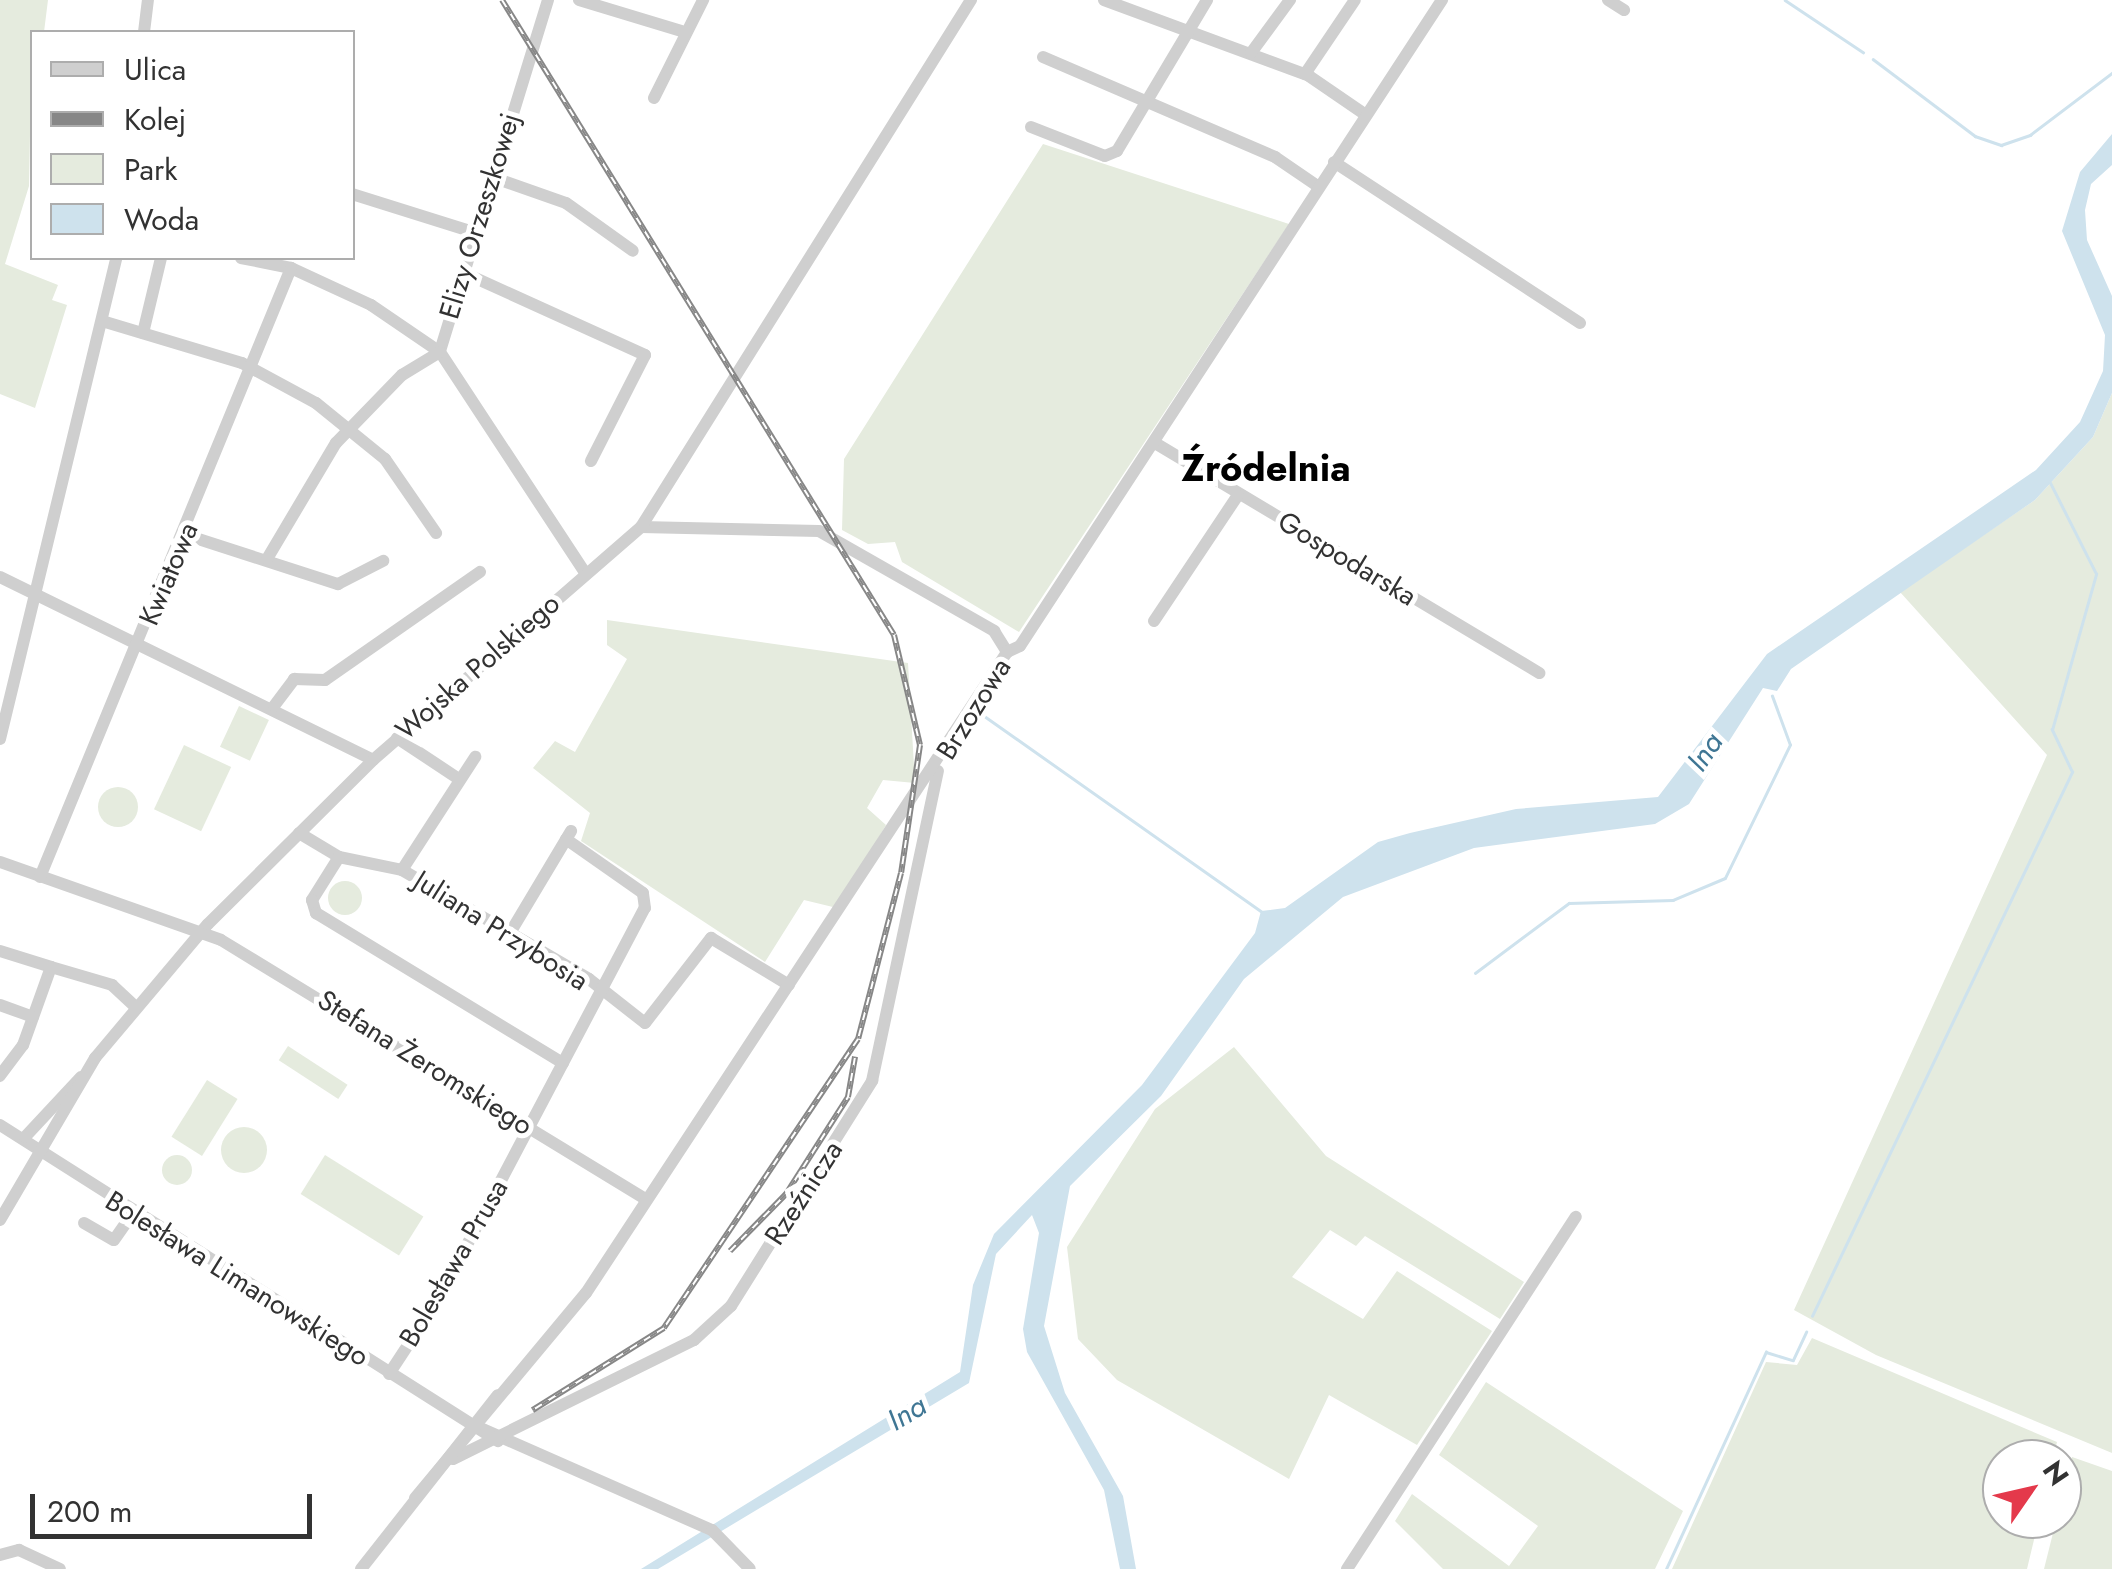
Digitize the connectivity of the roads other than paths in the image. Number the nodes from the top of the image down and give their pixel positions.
1 (148, 0) edge
2 (548, 0) edge
3 (579, 0) edge
4 (703, 0) edge
5 (971, 0) edge
6 (1104, 0) edge
7 (1207, 0) edge
8 (1290, 0) edge
9 (1354, 0) edge
10 (1442, 0) edge
11 (1608, 0) edge
12 (1624, 10) dead end
13 (144, 30) edge
14 (681, 31) junction
15 (1193, 36) junction
16 (1251, 53) junction
17 (1042, 57) dead end
18 (1306, 74) junction
19 (654, 98) dead end
20 (1150, 107) junction
21 (1366, 115) junction
22 (1031, 127) dead end
23 (1334, 162) junction
24 (492, 176) junction
25 (1319, 187) junction
26 (355, 195) edge
27 (473, 232) junction
28 (633, 251) dead end
29 (116, 260) edge
30 (162, 260) edge
31 (251, 260) edge
32 (292, 268) junction
33 (462, 272) junction
34 (102, 321) junction
35 (1580, 322) dead end
36 (144, 333) junction
37 (440, 352) junction
38 (252, 368) junction
39 (350, 426) junction
40 (1155, 443) junction
41 (591, 460) dead end
42 (1238, 495) junction
43 (641, 526) junction
44 (436, 533) dead end
45 (186, 535) junction
46 (267, 559) junction
47 (382, 561) dead end
48 (480, 572) dead end
49 (586, 574) junction
50 (0, 578) edge
51 (39, 595) junction
52 (1154, 621) dead end
53 (142, 639) junction
54 (1006, 652) junction
55 (1539, 673) dead end
56 (274, 706) junction
57 (397, 738) junction
58 (0, 739) edge
59 (475, 757) dead end
60 (372, 760) junction
61 (940, 764) junction
62 (456, 778) junction
63 (298, 833) junction
64 (339, 857) junction
65 (0, 862) edge
66 (402, 870) junction
67 (40, 877) junction
68 (202, 930) junction
69 (510, 933) junction
70 (0, 951) edge
71 (51, 967) junction
72 (789, 986) junction
73 (597, 990) junction
74 (0, 1005) edge
75 (136, 1006) junction
76 (33, 1016) junction
77 (563, 1062) junction
78 (86, 1073) junction
79 (0, 1076) edge
80 (0, 1126) edge
81 (531, 1129) junction
82 (25, 1137) junction
83 (41, 1151) junction
84 (645, 1199) junction
85 (133, 1212) junction
86 (1576, 1217) dead end
87 (0, 1220) edge
88 (84, 1223) dead end
89 (388, 1374) junction
90 (474, 1425) junction
91 (503, 1438) junction
92 (453, 1460) junction
93 (415, 1498) junction
94 (0, 1555) edge
95 (60, 1569) edge
96 (360, 1569) edge
97 (750, 1569) edge
98 (1347, 1569) edge

1 - 13 street
2 - 24 street, Elizy Orzeszkowej
3 - 14 street
4 - 14 street
5 - 43 street, Wojska Polskiego
6 - 15 street
7 - 15 street
8 - 16 street
9 - 18 street
10 - 21 street, Brzozowa
11 - 12 street
14 - 19 street
15 - 16 street
15 - 20 street
16 - 18 street
17 - 20 street
18 - 21 street
20 - 22 street
20 - 25 street
21 - 23 street, Brzozowa
23 - 25 street, Brzozowa
23 - 35 street
24 - 27 street, Elizy Orzeszkowej
24 - 28 street
25 - 40 street, Brzozowa
26 - 27 street
27 - 33 street, Elizy Orzeszkowej
29 - 34 street
30 - 36 street
31 - 32 street
32 - 37 street
32 - 38 street, Kwiatowa
33 - 37 street, Elizy Orzeszkowej
33 - 41 street
34 - 36 street
34 - 51 street
36 - 38 street
37 - 39 street
37 - 49 street, Elizy Orzeszkowej
38 - 39 street
38 - 45 street, Kwiatowa
39 - 44 street
39 - 46 street
40 - 42 street, Gospodarska
40 - 54 street, Brzozowa
42 - 52 street
42 - 55 street, Gospodarska
43 - 49 street, Wojska Polskiego
43 - 54 street
45 - 46 street
45 - 53 street, Kwiatowa
46 - 47 street
48 - 56 street
49 - 57 street, Wojska Polskiego
50 - 51 street
51 - 53 street
51 - 58 street
53 - 56 street
53 - 67 street, Kwiatowa
54 - 61 street, Brzozowa
56 - 60 street
57 - 60 street, Wojska Polskiego
57 - 62 street
59 - 62 street
60 - 63 street, Wojska Polskiego
61 - 72 street, Brzozowa
61 - 91 street, Rzeźnicza
62 - 66 street
63 - 64 street, Juliana Przybosia
63 - 68 street, Wojska Polskiego
64 - 66 street, Juliana Przybosia
64 - 77 street
65 - 67 street, Stefana Żeromskiego
66 - 69 street, Juliana Przybosia
67 - 68 street, Stefana Żeromskiego
68 - 75 street, Wojska Polskiego
68 - 81 street, Stefana Żeromskiego
69 - 73 street, Juliana Przybosia
69 - 73 street, Bolesława Prusa
70 - 71 street
71 - 75 street
71 - 76 street
72 - 73 street, Juliana Przybosia
72 - 84 street, Brzozowa
73 - 77 street, Bolesława Prusa
74 - 76 street
75 - 78 street, Wojska Polskiego
76 - 79 street
77 - 81 street, Bolesława Prusa
78 - 82 street
78 - 83 street, Wojska Polskiego
80 - 82 street, Bolesława Limanowskiego
81 - 84 street, Stefana Żeromskiego
81 - 89 street, Bolesława Prusa
82 - 83 street, Bolesława Limanowskiego
83 - 85 street, Bolesława Limanowskiego
83 - 87 street, Wojska Polskiego
84 - 90 street, Brzozowa
85 - 88 street
85 - 89 street, Bolesława Limanowskiego
86 - 98 street
89 - 90 street, Bolesława Limanowskiego
90 - 91 street, Bolesława Limanowskiego
90 - 92 street
90 - 93 street
91 - 92 street, Rzeźnicza
91 - 97 street, Bolesława Limanowskiego
92 - 93 street
93 - 96 street
94 - 95 street

